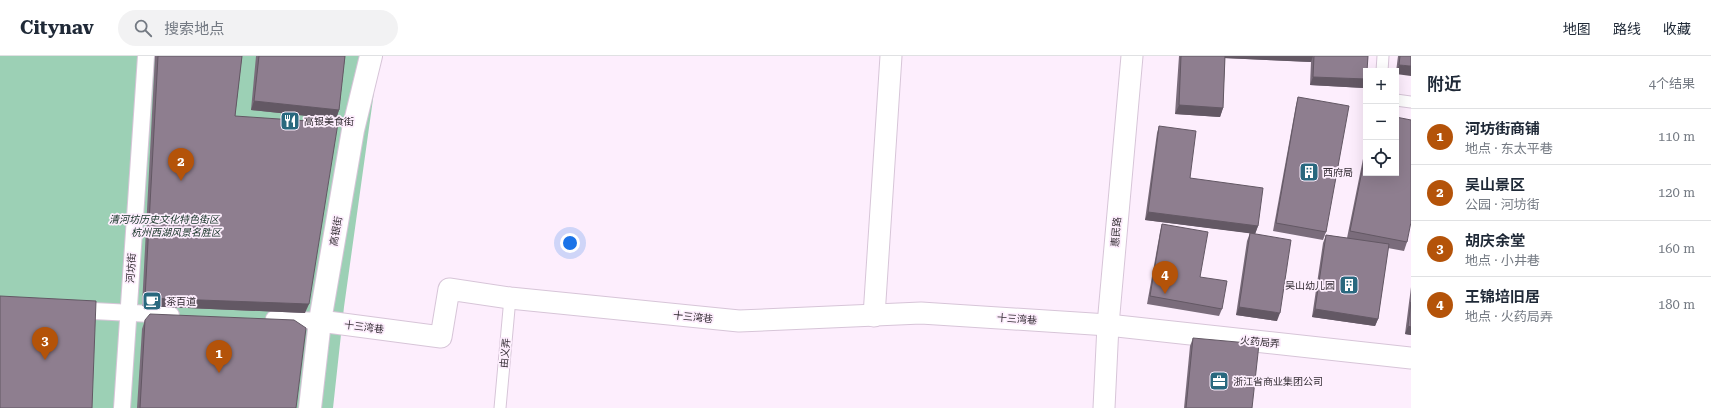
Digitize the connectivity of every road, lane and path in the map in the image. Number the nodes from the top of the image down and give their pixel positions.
1 (146, 56) edge
2 (371, 56) edge
3 (892, 56) edge
4 (1132, 56) edge
5 (1383, 56) edge
6 (1382, 68) edge
7 (1399, 100) edge
8 (1411, 102) edge
9 (510, 298) junction
10 (60, 309) edge
11 (128, 314) junction
12 (189, 316) edge
13 (874, 316) junction
14 (259, 319) edge
15 (320, 321) junction
16 (1108, 325) junction
17 (1411, 358) edge
18 (122, 408) edge
19 (310, 408) edge
20 (500, 408) edge
21 (1104, 408) edge

1 - 11 street, 河坊街
2 - 15 street, 高银街
3 - 13 street
4 - 16 street, 惠民路
5 - 6 lane
7 - 8 lane
9 - 13 street, 十三湾巷
9 - 15 street, 十三湾巷
9 - 20 lane, 由义弄
10 - 11 street
11 - 12 street
11 - 18 street, 河坊街
13 - 16 street, 十三湾巷
14 - 15 street
15 - 19 street, 高银街
16 - 17 street, 火药局弄
16 - 21 street, 惠民路

